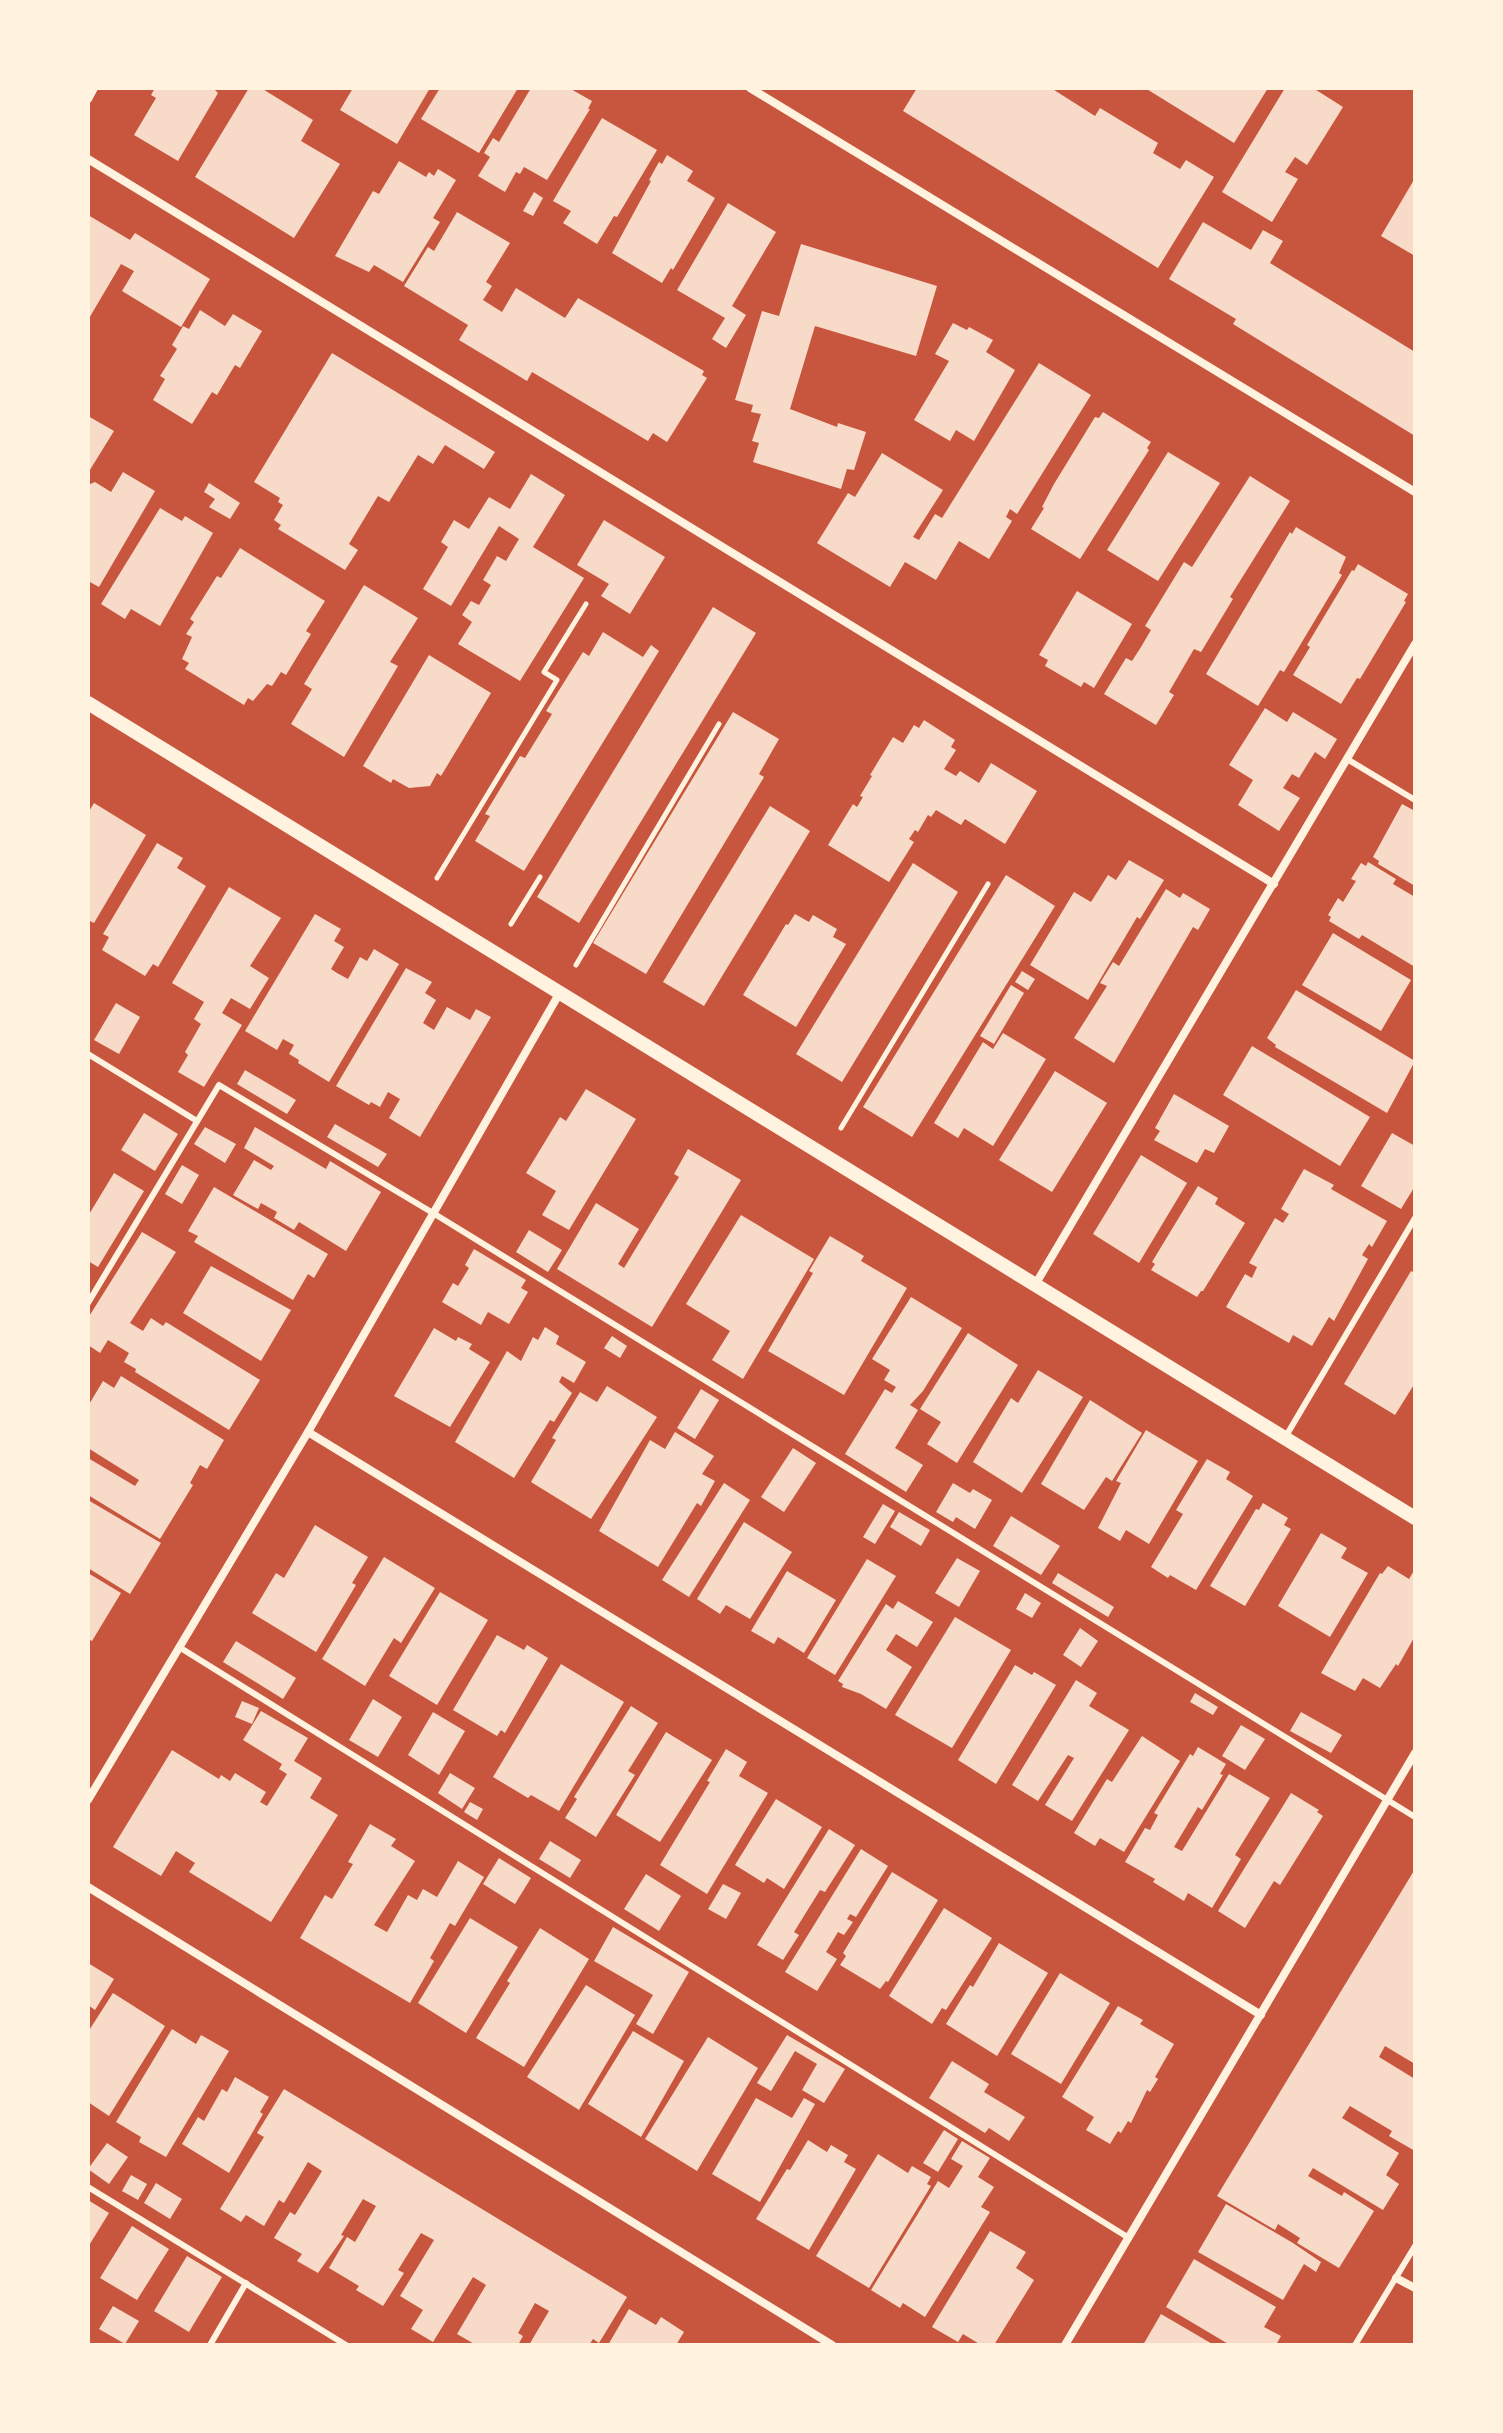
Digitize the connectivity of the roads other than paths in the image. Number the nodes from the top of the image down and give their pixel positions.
1 (94, 88) edge
2 (750, 88) edge
3 (88, 99) edge
4 (88, 159) edge
5 (1415, 492) edge
6 (1415, 644) edge
7 (88, 703) edge
8 (1347, 759) junction
9 (1415, 800) edge
10 (1274, 884) junction
11 (559, 994) junction
12 (88, 1054) edge
13 (197, 1121) junction
14 (433, 1213) junction
15 (1415, 1218) edge
16 (1035, 1285) junction
17 (88, 1303) edge
18 (308, 1432) junction
19 (1284, 1439) junction
20 (1415, 1518) edge
21 (179, 1647) junction
22 (1415, 1753) edge
23 (1387, 1799) junction
24 (88, 1800) edge
25 (1415, 1817) edge
26 (88, 1887) edge
27 (1261, 2015) junction
28 (88, 2187) edge
29 (1129, 2238) junction
30 (1415, 2246) edge
31 (1396, 2278) junction
32 (246, 2283) junction
33 (1415, 2288) edge
34 (210, 2345) edge
35 (346, 2345) edge
36 (832, 2345) edge
37 (1065, 2345) edge
38 (1355, 2345) edge

1 - 3 street
2 - 5 street
4 - 10 street
6 - 8 street
7 - 11 street
8 - 9 lane
8 - 10 street
10 - 16 street
11 - 14 street
11 - 16 street
12 - 13 lane
13 - 14 lane
13 - 17 lane
14 - 18 street
14 - 23 lane
15 - 19 lane
16 - 19 street
18 - 21 street
18 - 27 street
19 - 20 street
21 - 24 street
21 - 29 lane
22 - 23 street
23 - 25 lane
23 - 27 street
26 - 36 street
27 - 29 street
28 - 32 lane
29 - 37 street
30 - 31 lane
31 - 33 street
31 - 38 lane
32 - 34 lane
32 - 35 lane

